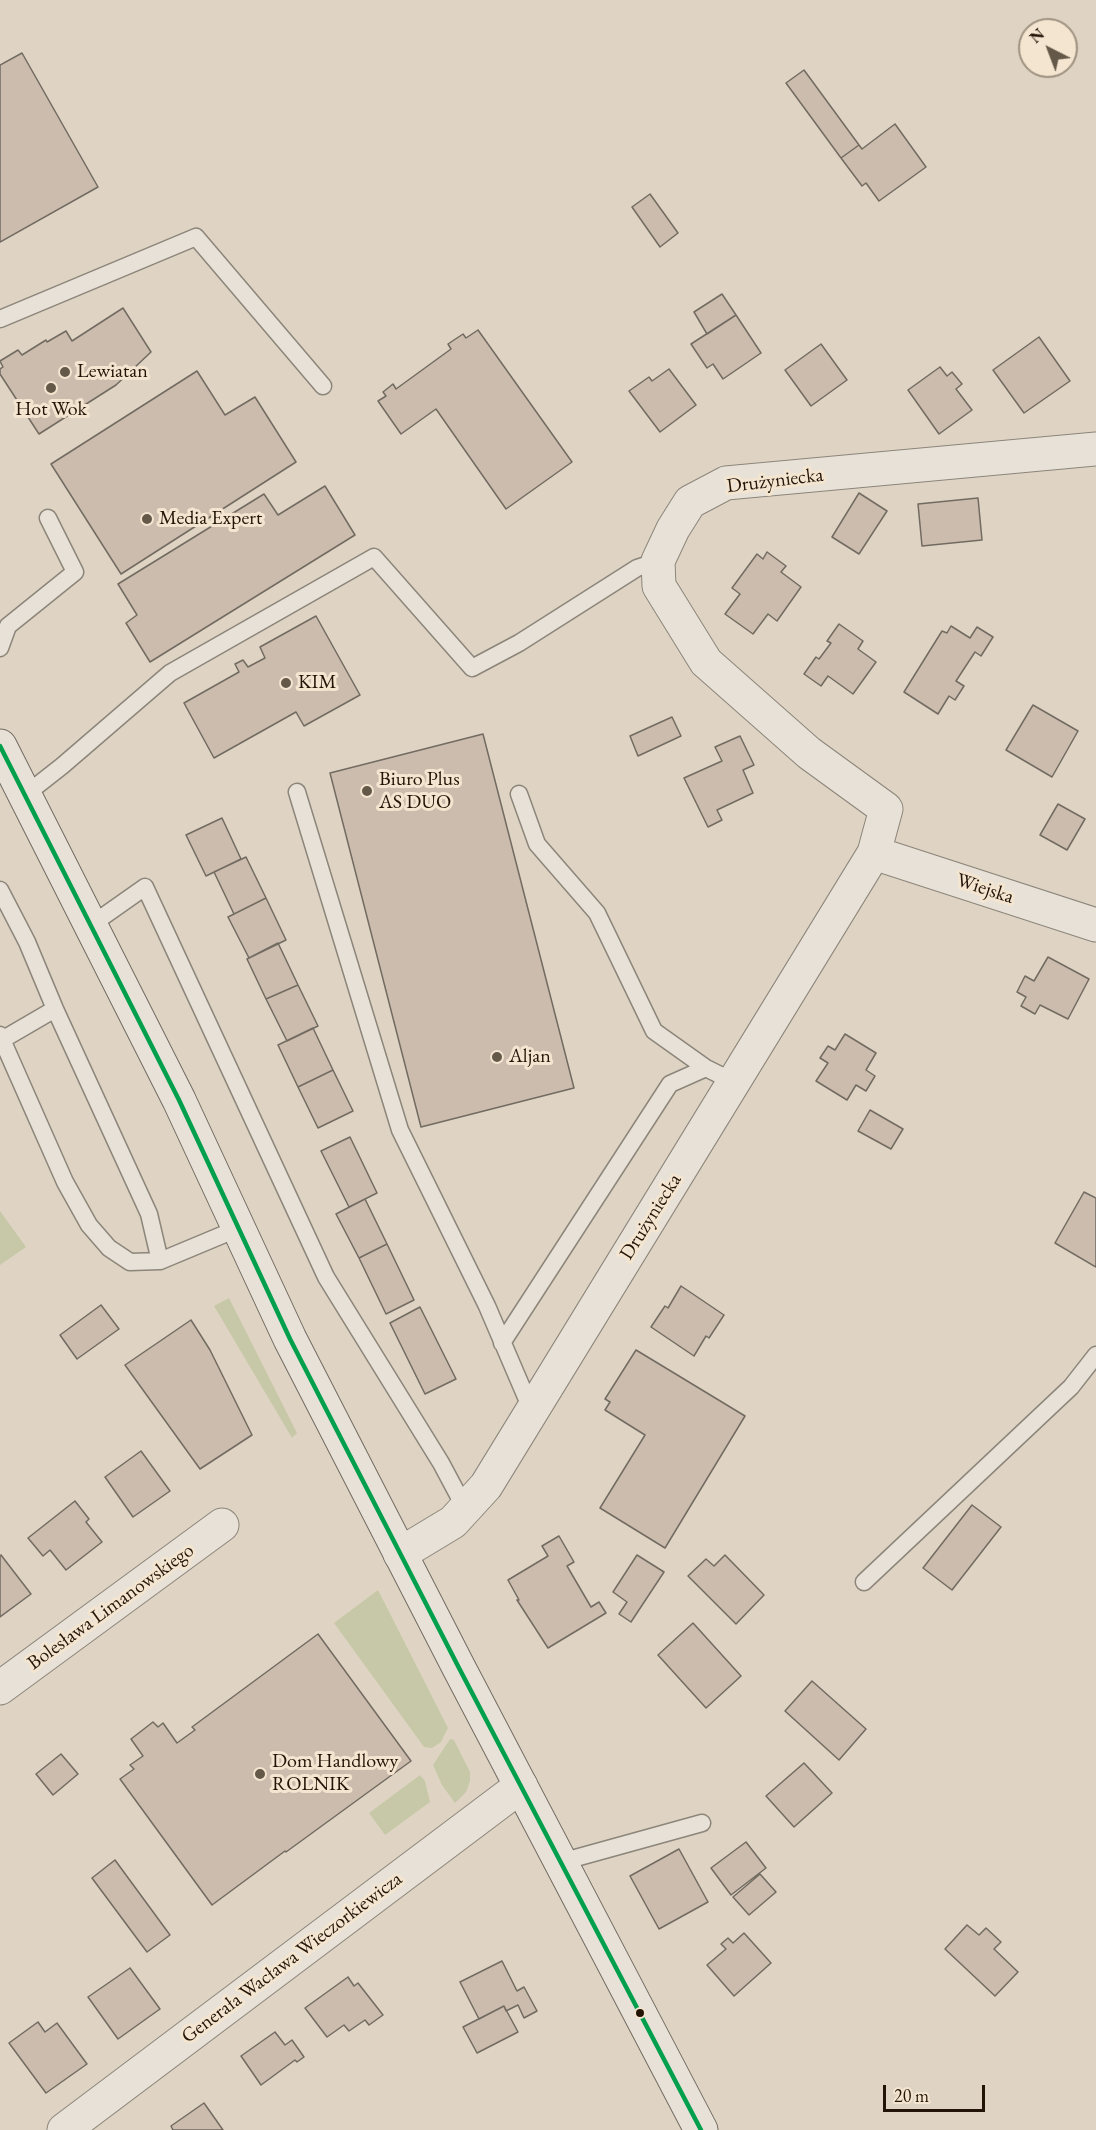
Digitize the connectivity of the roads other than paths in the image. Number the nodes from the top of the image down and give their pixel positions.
1 (0, 320) edge
2 (323, 386) dead end
3 (1096, 449) edge
4 (48, 518) dead end
5 (658, 561) junction
6 (0, 648) edge
7 (0, 747) edge
8 (297, 792) dead end
9 (519, 794) dead end
10 (25, 795) junction
11 (874, 853) junction
12 (0, 890) edge
13 (91, 925) junction
14 (1096, 926) edge
15 (55, 1009) junction
16 (1, 1039) edge
17 (720, 1075) junction
18 (239, 1228) junction
19 (160, 1261) junction
20 (502, 1343) junction
21 (1096, 1354) edge
22 (532, 1411) junction
23 (465, 1508) junction
24 (222, 1525) dead end
25 (400, 1554) junction
26 (864, 1582) dead end
27 (0, 1688) edge
28 (521, 1785) junction
29 (702, 1823) dead end
30 (561, 1862) junction
31 (64, 2130) edge
32 (701, 2130) edge

1 - 2 lane
3 - 5 street, Drużyniecka
4 - 6 lane
5 - 10 lane
5 - 11 street, Drużyniecka
7 - 10 street
8 - 20 lane
9 - 17 lane
10 - 13 street
11 - 14 street, Wiejska
11 - 17 street, Drużyniecka
12 - 15 lane
13 - 18 street
13 - 23 lane
15 - 16 lane
15 - 19 lane
16 - 19 lane
17 - 20 lane
17 - 22 street, Drużyniecka
18 - 19 lane
18 - 25 street
20 - 22 lane
21 - 26 lane
22 - 23 street, Drużyniecka
23 - 25 street, Drużyniecka
24 - 27 street, Bolesława Limanowskiego
25 - 28 street
28 - 30 street
28 - 31 street, Generała Wacława Wieczorkiewicza
29 - 30 lane
30 - 32 street

